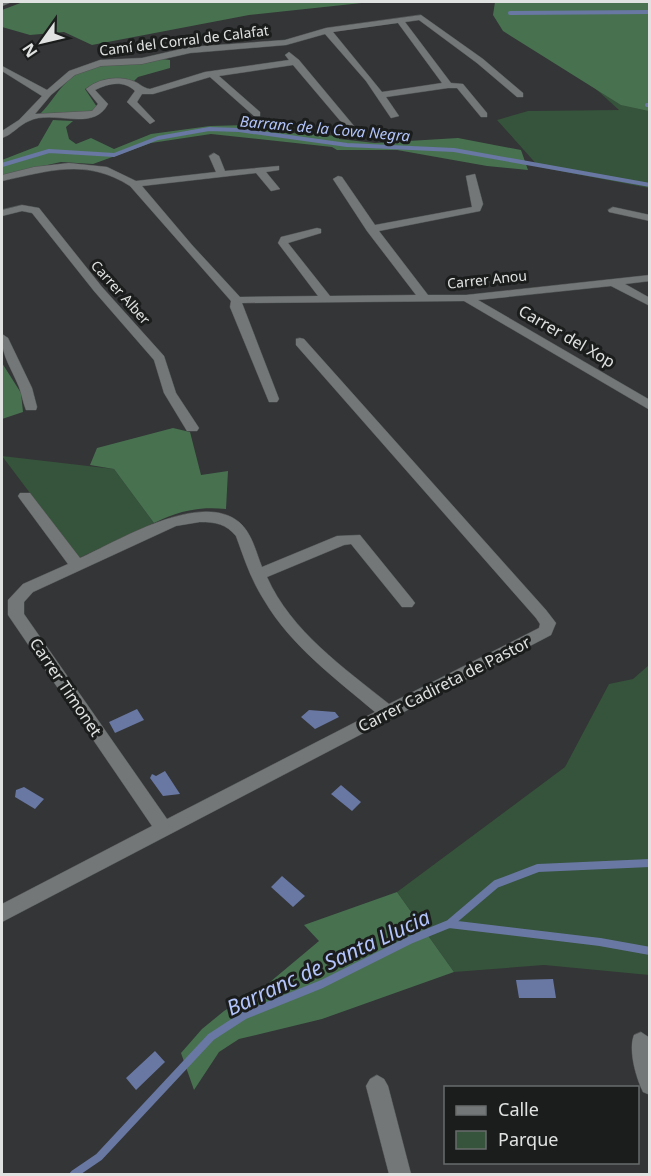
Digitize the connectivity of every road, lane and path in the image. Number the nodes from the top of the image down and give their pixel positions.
1 (8, 2) edge
2 (2, 4) edge
3 (399, 20) junction
4 (326, 30) junction
5 (278, 42) junction
6 (296, 62) junction
7 (2, 68) edge
8 (212, 74) junction
9 (448, 85) junction
10 (140, 91) junction
11 (47, 94) junction
12 (381, 95) junction
13 (520, 95) dead end
14 (257, 114) dead end
15 (484, 115) dead end
16 (394, 116) dead end
17 (27, 118) junction
18 (150, 121) dead end
19 (351, 128) dead end
20 (2, 135) edge
21 (214, 156) dead end
22 (276, 168) dead end
23 (259, 170) junction
24 (222, 174) junction
25 (471, 176) dead end
26 (2, 178) edge
27 (338, 179) dead end
28 (134, 184) junction
29 (275, 189) dead end
30 (613, 210) dead end
31 (2, 213) edge
32 (650, 218) edge
33 (371, 229) junction
34 (317, 231) dead end
35 (650, 278) edge
36 (614, 282) junction
37 (466, 298) junction
38 (425, 299) junction
39 (237, 300) junction
40 (328, 301) junction
41 (650, 303) edge
42 (2, 338) edge
43 (300, 342) dead end
44 (273, 399) dead end
45 (650, 406) edge
46 (31, 407) dead end
47 (192, 428) dead end
48 (24, 496) dead end
49 (77, 565) junction
50 (259, 574) junction
51 (407, 603) dead end
52 (387, 712) junction
53 (164, 830) junction
54 (2, 913) edge
55 (640, 1042) dead end
56 (650, 1084) edge
57 (377, 1086) dead end
58 (400, 1174) edge

1 - 2 street
3 - 4 street, Camí del Corral de Calafat
3 - 9 street
3 - 13 street, Camí del Corral de Calafat
4 - 5 street, Camí del Corral de Calafat
4 - 12 street
5 - 6 street
5 - 11 street, Camí del Corral de Calafat
6 - 8 street
6 - 19 street
7 - 11 street
8 - 10 street
8 - 14 street
9 - 12 street
9 - 15 street
10 - 17 street
10 - 18 street
11 - 17 street, Camí del Corral de Calafat
12 - 16 street
17 - 20 street, Camí del Corral de Calafat
21 - 24 street
22 - 23 street
23 - 24 street
23 - 29 street
24 - 28 street
25 - 33 street
26 - 28 street
27 - 33 street
28 - 39 street
30 - 32 street
31 - 47 street, Carrer Alber
33 - 38 street
34 - 40 street
35 - 36 street, Carrer Anou
36 - 37 street, Carrer Anou
36 - 41 street
37 - 38 street, Carrer Anou
37 - 45 street, Carrer del Xop
38 - 40 street, Carrer Anou
39 - 40 street, Carrer Anou
39 - 44 street
42 - 46 street
43 - 52 street, Carrer Cadireta de Pastor
48 - 49 street
49 - 50 street, Carrer Timonet
49 - 53 street, Carrer Timonet
50 - 51 street
50 - 52 street, Carrer Timonet
52 - 53 street, Carrer Cadireta de Pastor
53 - 54 street, Carrer Cadireta de Pastor
55 - 56 street
57 - 58 street

